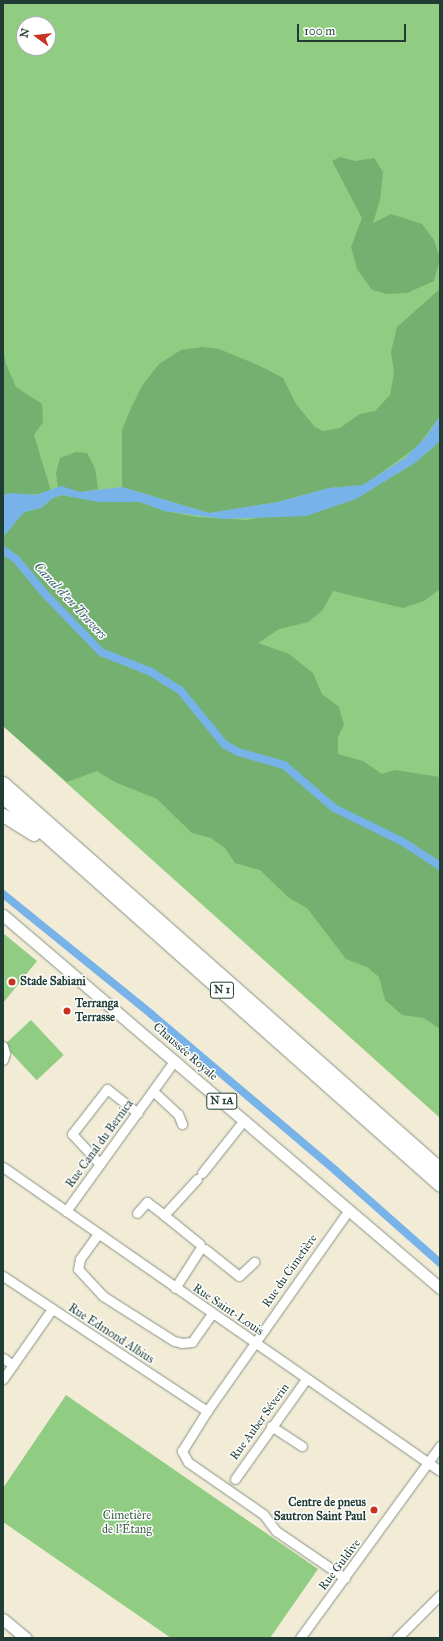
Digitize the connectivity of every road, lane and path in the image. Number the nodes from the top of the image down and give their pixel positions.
1 (3, 783) edge
2 (3, 797) edge
3 (3, 815) edge
4 (75, 862) junction
5 (3, 915) edge
6 (3, 1046) edge
7 (3, 1060) edge
8 (175, 1060) junction
9 (153, 1091) junction
10 (138, 1112) junction
11 (244, 1120) junction
12 (182, 1124) dead end
13 (100, 1164) junction
14 (3, 1167) edge
15 (440, 1169) edge
16 (440, 1185) edge
17 (348, 1210) junction
18 (66, 1211) junction
19 (137, 1213) dead end
20 (164, 1216) junction
21 (98, 1234) junction
22 (202, 1247) junction
23 (254, 1262) dead end
24 (3, 1276) edge
25 (175, 1288) junction
26 (440, 1288) edge
27 (52, 1309) junction
28 (212, 1313) junction
29 (255, 1342) junction
30 (3, 1358) edge
31 (13, 1365) junction
32 (3, 1379) edge
33 (306, 1379) junction
34 (207, 1411) junction
35 (271, 1426) junction
36 (302, 1446) dead end
37 (440, 1446) edge
38 (428, 1464) junction
39 (440, 1472) edge
40 (234, 1479) dead end
41 (345, 1578) junction
42 (440, 1595) edge
43 (3, 1619) edge
44 (26, 1638) edge
45 (300, 1638) edge
46 (397, 1638) edge

1 - 15 highway, N 1
2 - 4 highway, N 1
3 - 4 highway
4 - 16 highway, N 1
5 - 8 main road, Chaussée Royale / N 1A
6 - 7 street
8 - 9 street, Rue Canal du Bernica
8 - 11 main road, Chaussée Royale / N 1A
9 - 10 street, Rue Canal du Bernica
9 - 12 street
10 - 13 street, Rue Canal du Bernica
10 - 13 street
11 - 17 main road, Chaussée Royale / N 1A
11 - 20 street
13 - 18 street, Rue Canal du Bernica
14 - 18 street, Rue Saint-Louis
17 - 26 main road, Chaussée Royale / N 1A
17 - 29 street, Rue du Cimetière
18 - 21 street, Rue Saint-Louis
19 - 20 street
20 - 22 street
21 - 25 street, Rue Saint-Louis
21 - 28 street
22 - 23 street
22 - 25 street
24 - 27 street, Rue Edmond Albius
25 - 28 street, Rue Saint-Louis
27 - 31 street
27 - 34 street, Rue Edmond Albius
28 - 29 street, Rue Saint-Louis
29 - 33 street, Rue Saint-Louis
29 - 34 street, Rue du Cimetière
30 - 31 street
31 - 32 street
33 - 35 street, Rue Auber Séverin
33 - 38 street, Rue Saint-Louis
34 - 41 street, Rue du Cimetière
35 - 36 street
35 - 40 street, Rue Auber Séverin
37 - 38 street, Rue Guldive
38 - 39 street, Rue Saint-Louis
38 - 41 street, Rue Guldive
41 - 45 street, Rue Guldive
42 - 46 street
43 - 44 main road

